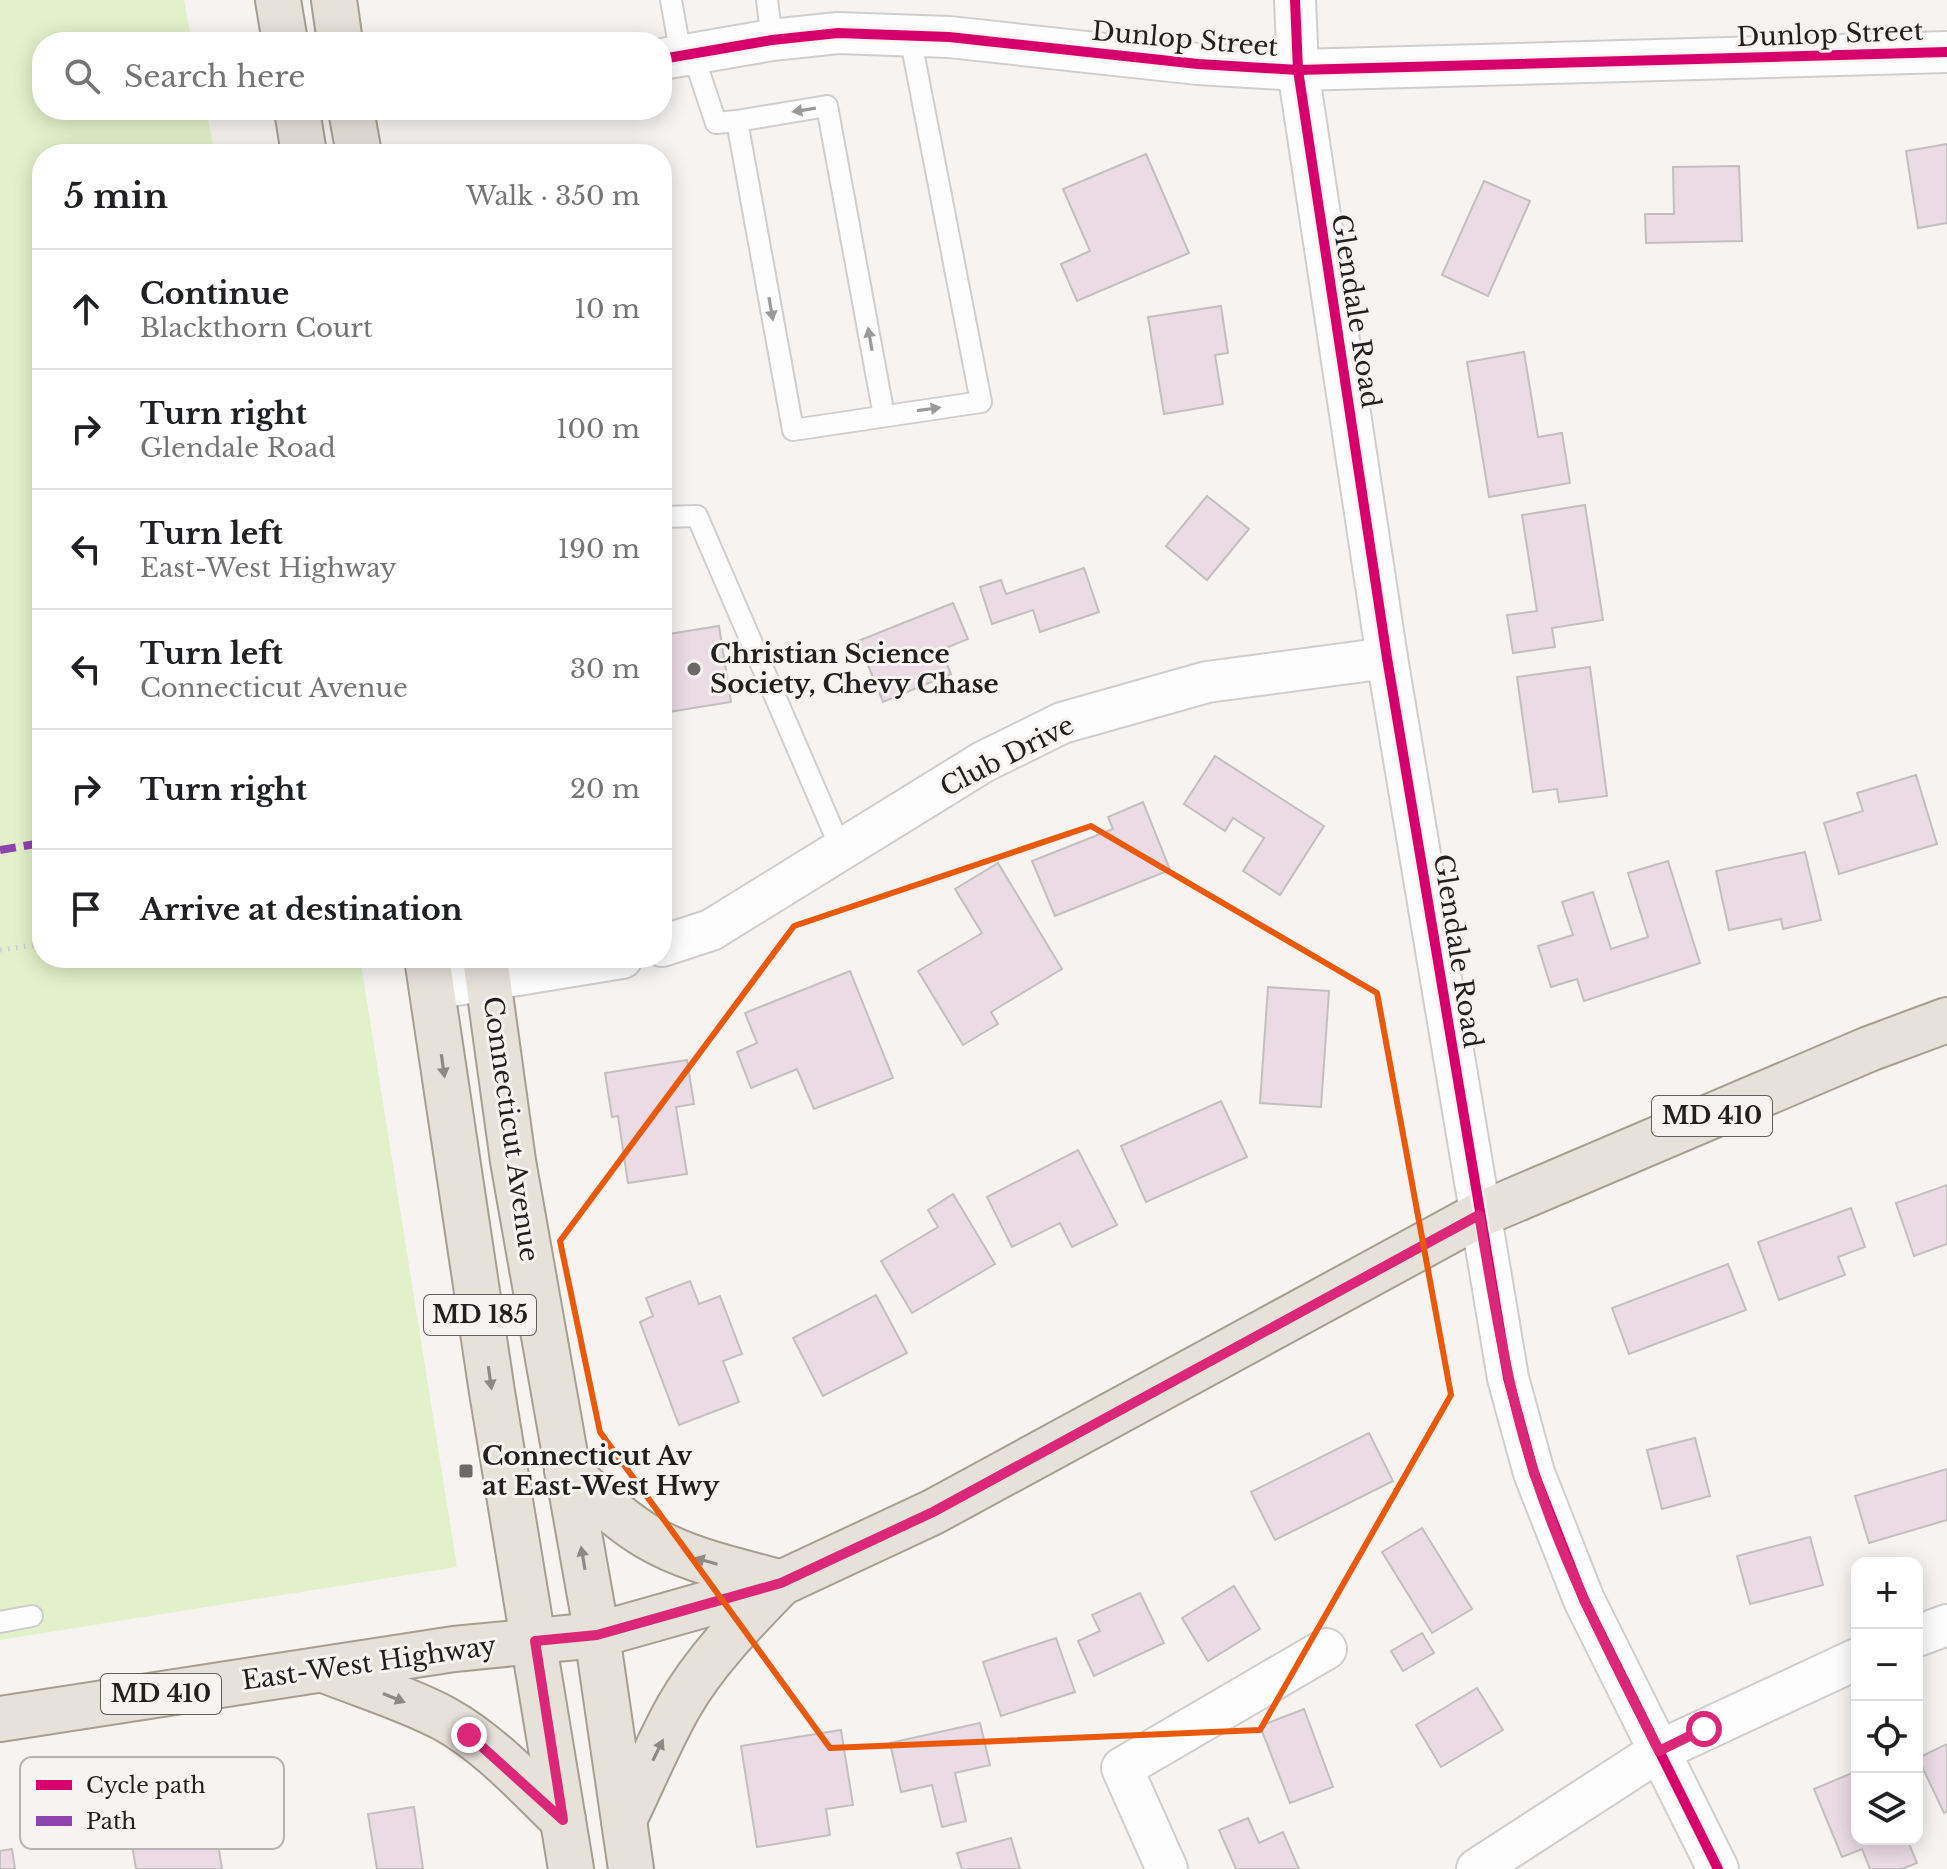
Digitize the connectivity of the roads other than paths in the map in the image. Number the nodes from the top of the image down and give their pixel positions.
1 (278, 0) edge
2 (334, 0) edge
3 (671, 0) edge
4 (767, 0) edge
5 (1295, 0) edge
6 (283, 32) edge
7 (339, 32) edge
8 (910, 36) junction
9 (772, 40) junction
10 (1947, 52) edge
11 (679, 56) edge
12 (1298, 70) junction
13 (737, 121) junction
14 (358, 122) edge
15 (300, 129) edge
16 (884, 416) junction
17 (672, 517) edge
18 (1387, 658) junction
19 (841, 849) junction
20 (672, 943) edge
21 (487, 969) edge
22 (430, 973) edge
23 (1947, 1020) edge
24 (1479, 1215) junction
25 (567, 1471) junction
26 (781, 1583) junction
27 (32, 1616) dead end
28 (0, 1622) edge
29 (1947, 1625) edge
30 (1923, 1634) edge
31 (597, 1635) junction
32 (535, 1641) junction
33 (1326, 1649) dead end
34 (1851, 1662) edge
35 (322, 1669) junction
36 (0, 1719) edge
37 (1659, 1751) junction
38 (563, 1820) junction
39 (624, 1820) junction
40 (571, 1869) edge
41 (631, 1869) edge
42 (1167, 1869) edge
43 (1477, 1869) edge
44 (1718, 1869) edge

1 - 6 main road
2 - 7 main road
3 - 11 lane
4 - 9 lane
5 - 12 street, Glendale Road
8 - 9 street, Dunlop Street
8 - 12 street, Dunlop Street
16 -> 8 lane
9 - 11 street, Dunlop Street
10 - 12 street, Dunlop Street
11 - 13 lane
12 - 18 street, Glendale Road
13 -> 16 lane
16 -> 13 lane
14 - 15 street
17 - 19 lane
18 - 19 street, Club Drive
18 - 24 street, Glendale Road
19 - 20 street, Club Drive
21 - 22 street
21 - 25 main road, Connecticut Avenue / MD 185
22 -> 32 main road, MD 185
23 - 24 main road, East-West Highway / MD 410
24 - 26 main road, East-West Highway / MD 410
24 - 37 street, Glendale Road
26 -> 25 main road
31 -> 25 main road, Connecticut Avenue / MD 185
26 - 31 main road, East-West Highway / MD 410
39 -> 26 main road
27 - 28 lane
29 - 30 street
31 - 32 main road, East-West Highway / MD 410
31 - 39 main road, Connecticut Avenue / MD 185
32 - 35 main road, East-West Highway / MD 410
32 - 38 main road, MD 185
33 - 42 street
34 - 37 street
35 - 36 main road, East-West Highway / MD 410
35 -> 38 main road
37 - 43 street
37 - 44 street, Glendale Road
38 - 40 main road, MD 185
39 - 41 main road, Connecticut Avenue / MD 185

